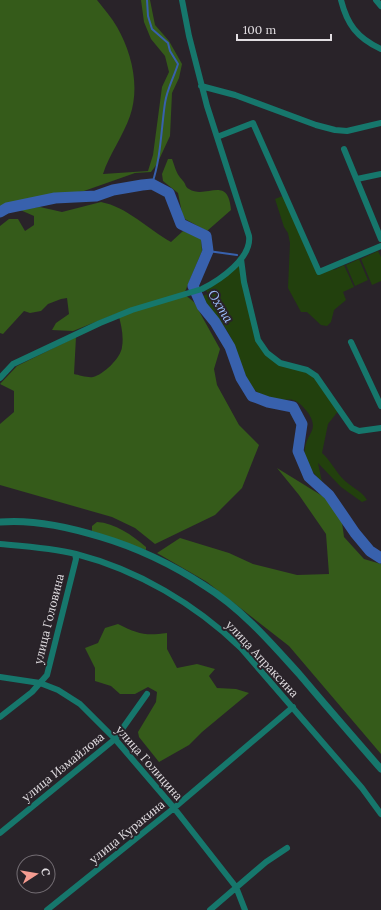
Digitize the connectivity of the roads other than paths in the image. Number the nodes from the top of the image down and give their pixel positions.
1 (182, 0) edge
2 (340, 0) edge
3 (376, 0) edge
4 (381, 6) edge
5 (381, 49) edge
6 (201, 86) junction
7 (381, 123) edge
8 (217, 137) junction
9 (344, 149) dead end
10 (381, 174) edge
11 (357, 179) junction
12 (381, 239) edge
13 (381, 246) edge
14 (241, 259) junction
15 (351, 342) dead end
16 (0, 378) edge
17 (381, 406) edge
18 (381, 428) edge
19 (0, 522) edge
20 (0, 544) edge
21 (75, 554) junction
22 (0, 677) edge
23 (40, 683) junction
24 (147, 694) dead end
25 (292, 707) junction
26 (0, 717) edge
27 (115, 739) junction
28 (381, 769) edge
29 (174, 808) junction
30 (381, 814) edge
31 (0, 832) edge
32 (287, 848) dead end
33 (236, 887) junction
34 (47, 910) edge
35 (210, 910) edge
36 (245, 910) edge

1 - 6 street
2 - 5 street
3 - 4 street
6 - 7 street
6 - 8 street
8 - 13 street
8 - 14 street
9 - 11 street
10 - 11 street
11 - 12 street
14 - 16 street
14 - 18 street
15 - 17 street
19 - 28 street
20 - 21 street, улица Апраксина
21 - 23 street, улица Головина
21 - 25 street, улица Апраксина
22 - 23 street, улица Голицина
23 - 26 street, улица Головина
23 - 27 street, улица Голицина
24 - 27 street, улица Измайлова
25 - 29 street, улица Куракина
25 - 30 street, улица Апраксина
27 - 29 street, улица Голицина
27 - 31 street, улица Измайлова
29 - 33 street, улица Голицина
29 - 34 street, улица Куракина
32 - 33 street
33 - 35 street
33 - 36 street, улица Голицина

